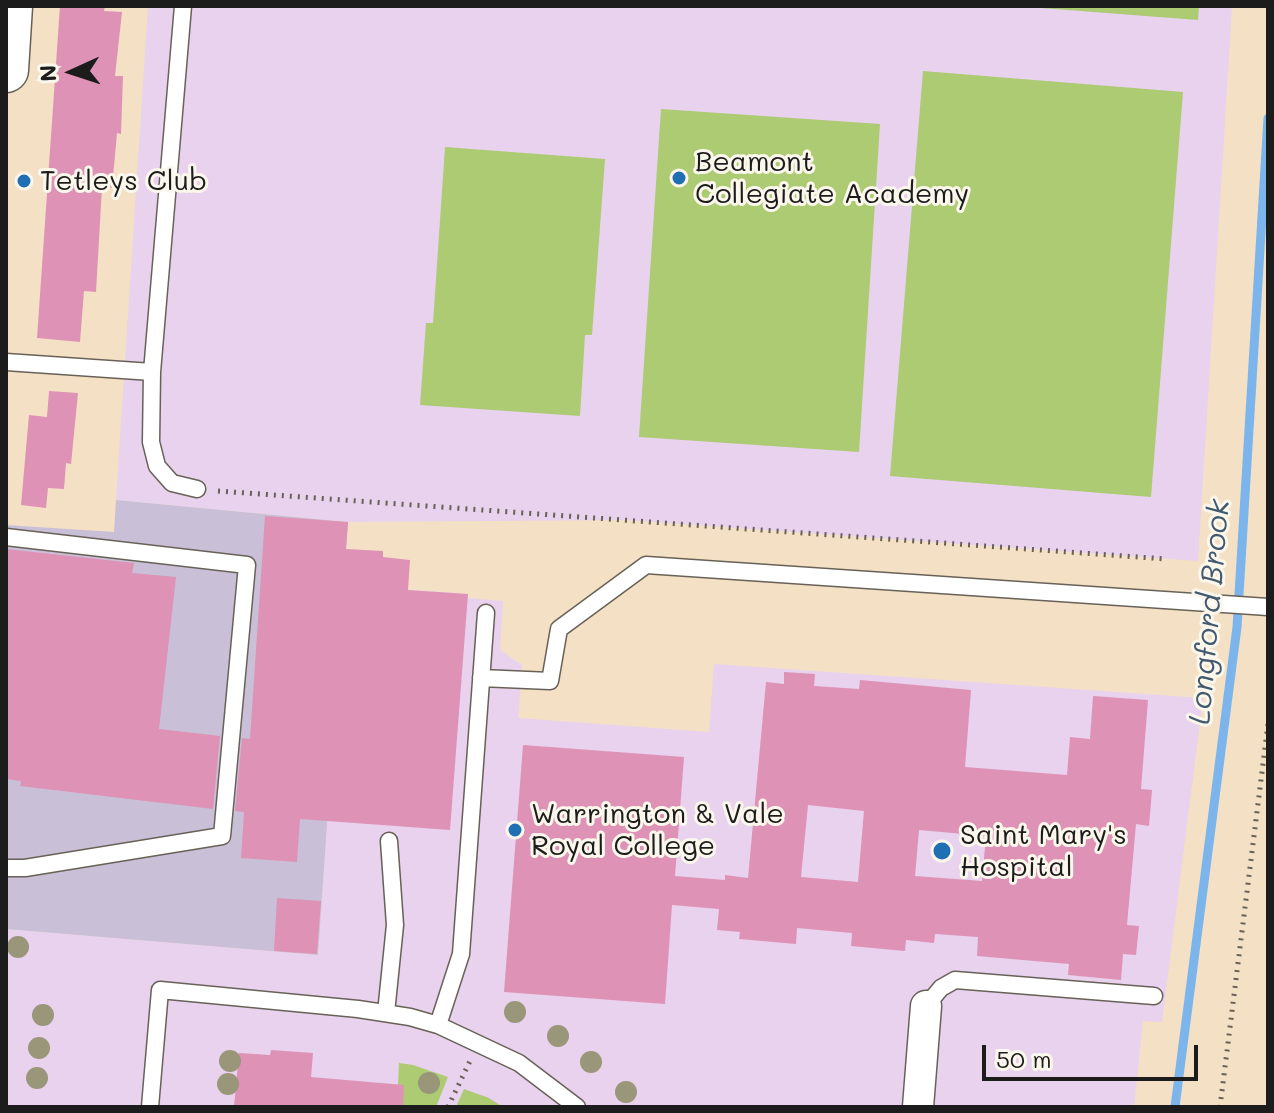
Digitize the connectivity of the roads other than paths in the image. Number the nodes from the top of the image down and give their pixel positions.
1 (10, 6) edge
2 (183, 6) edge
3 (6, 70) edge
4 (6, 362) edge
5 (152, 372) junction
6 (197, 489) road end
7 (6, 537) edge
8 (1268, 607) edge
9 (486, 613) dead end
10 (481, 678) junction
11 (389, 841) dead end
12 (6, 868) edge
13 (1154, 996) dead end
14 (926, 1006) joint
15 (386, 1013) junction
16 (438, 1025) junction
17 (150, 1107) edge
18 (577, 1107) edge
19 (918, 1107) edge

1 - 3 main road
2 - 5 lane
4 - 5 lane
5 - 6 lane
7 - 12 lane
8 - 10 lane
9 - 10 lane
10 - 16 lane
11 - 15 lane
13 - 14 lane
14 - 19 street
15 - 16 lane
15 - 17 lane
16 - 18 lane

